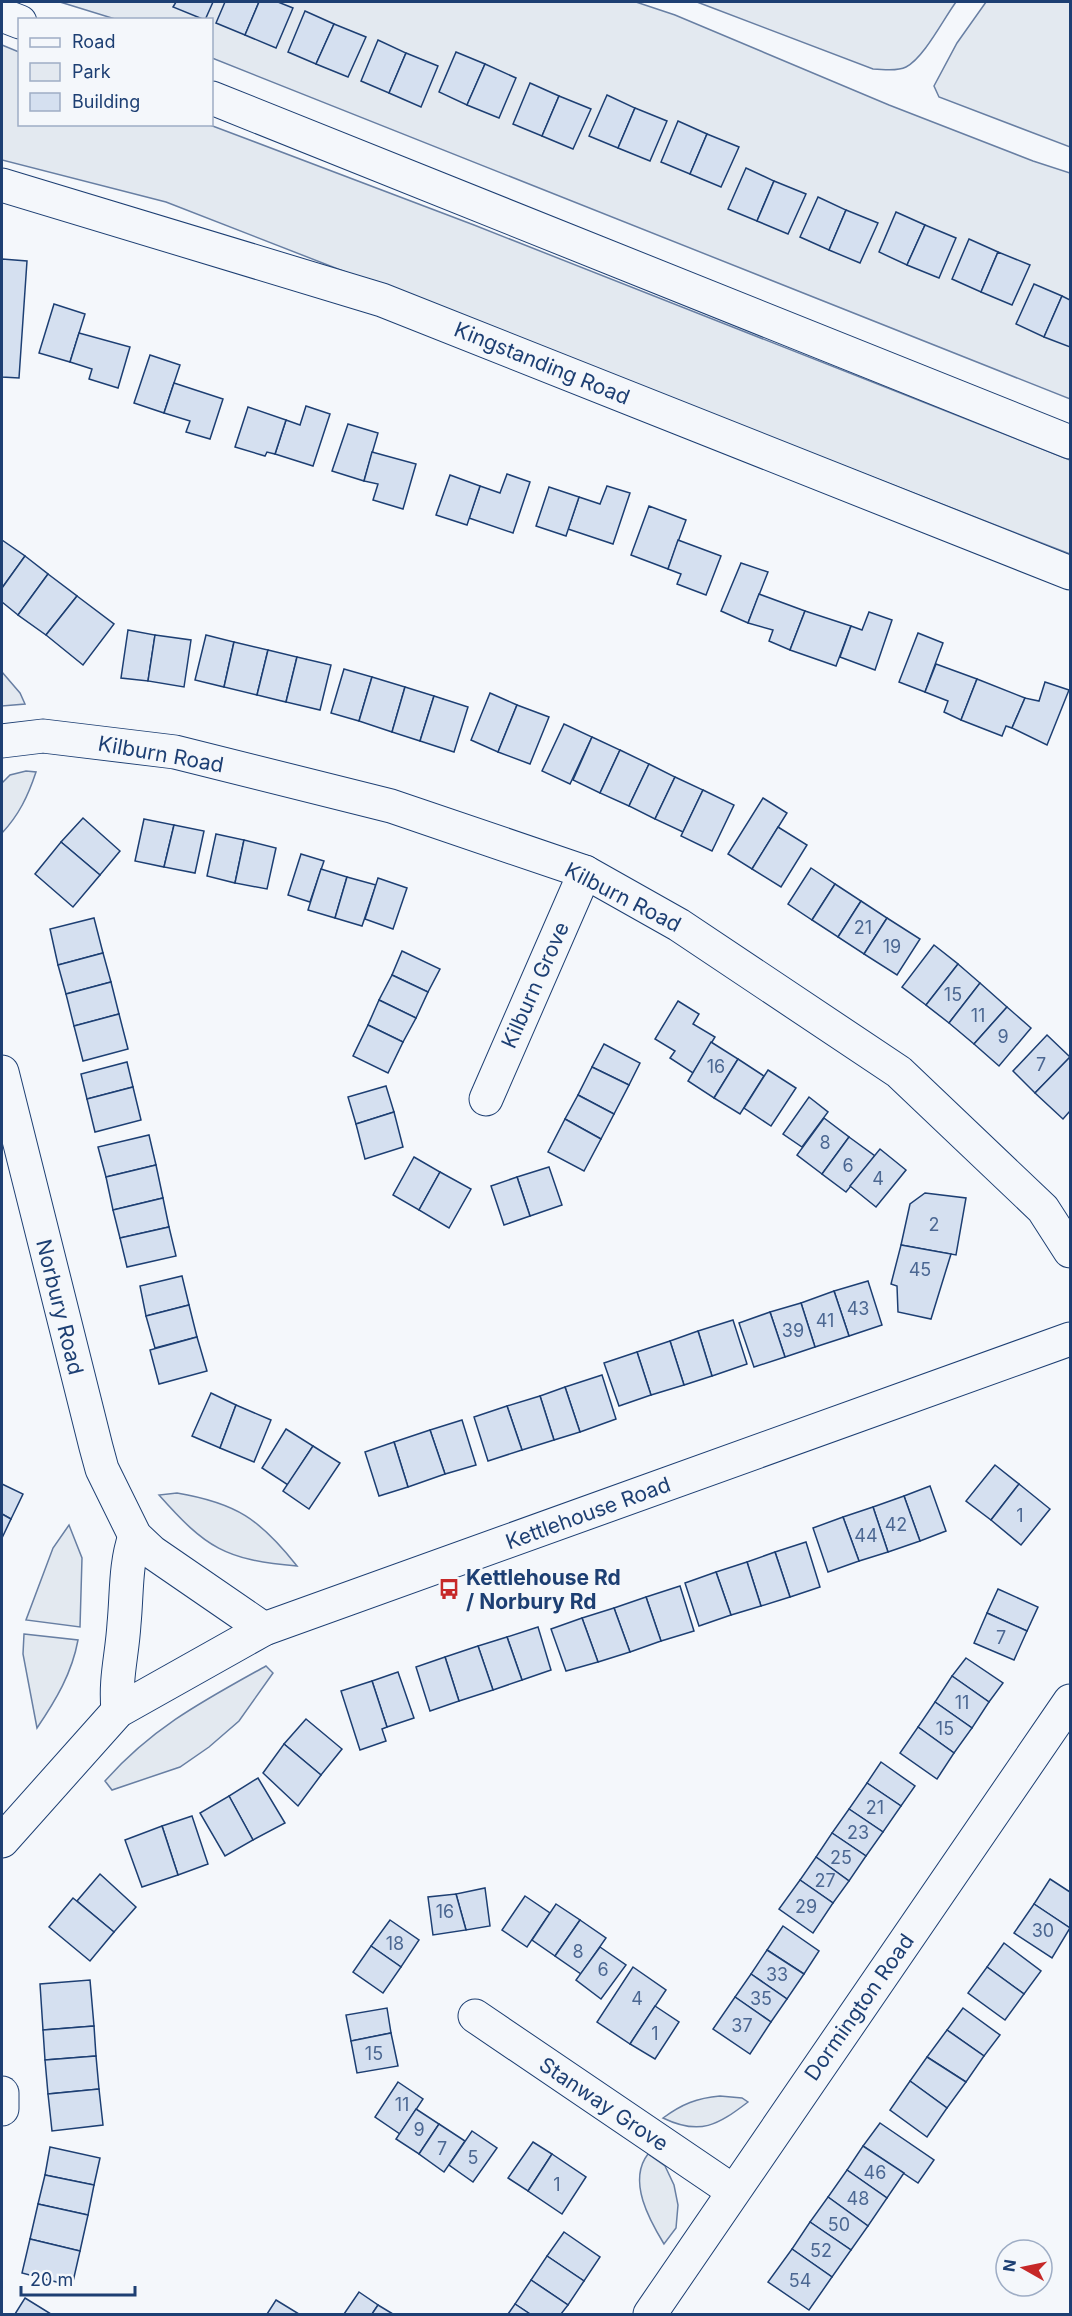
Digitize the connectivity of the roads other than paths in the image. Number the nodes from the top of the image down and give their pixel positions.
1 (2, 15) edge
2 (18, 21) edge
3 (213, 98) edge
4 (2, 185) edge
5 (1071, 442) edge
6 (1071, 573) edge
7 (2, 741) edge
8 (585, 872) junction
9 (2, 1072) edge
10 (486, 1099) dead end
11 (1071, 1251) edge
12 (1071, 1339) edge
13 (135, 1536) junction
14 (264, 1629) junction
15 (1071, 1701) edge
16 (118, 1712) junction
17 (2, 1841) edge
18 (475, 2016) dead end
19 (2, 2093) edge
20 (2, 2109) edge
21 (733, 2191) junction
22 (650, 2314) edge

1 - 2 street
3 - 5 street
4 - 6 street, Kingstanding Road
7 - 8 street, Kilburn Road
8 - 10 street, Kilburn Grove
8 - 11 street, Kilburn Road
9 - 13 street, Norbury Road
12 - 14 street, Kettlehouse Road
13 - 14 street, Norbury Road
13 - 16 street
14 - 16 street, Kettlehouse Road
15 - 21 street, Dormington Road
16 - 17 street, Kettlehouse Road
18 - 21 street, Stanway Grove
19 - 20 street
21 - 22 street, Dormington Road

